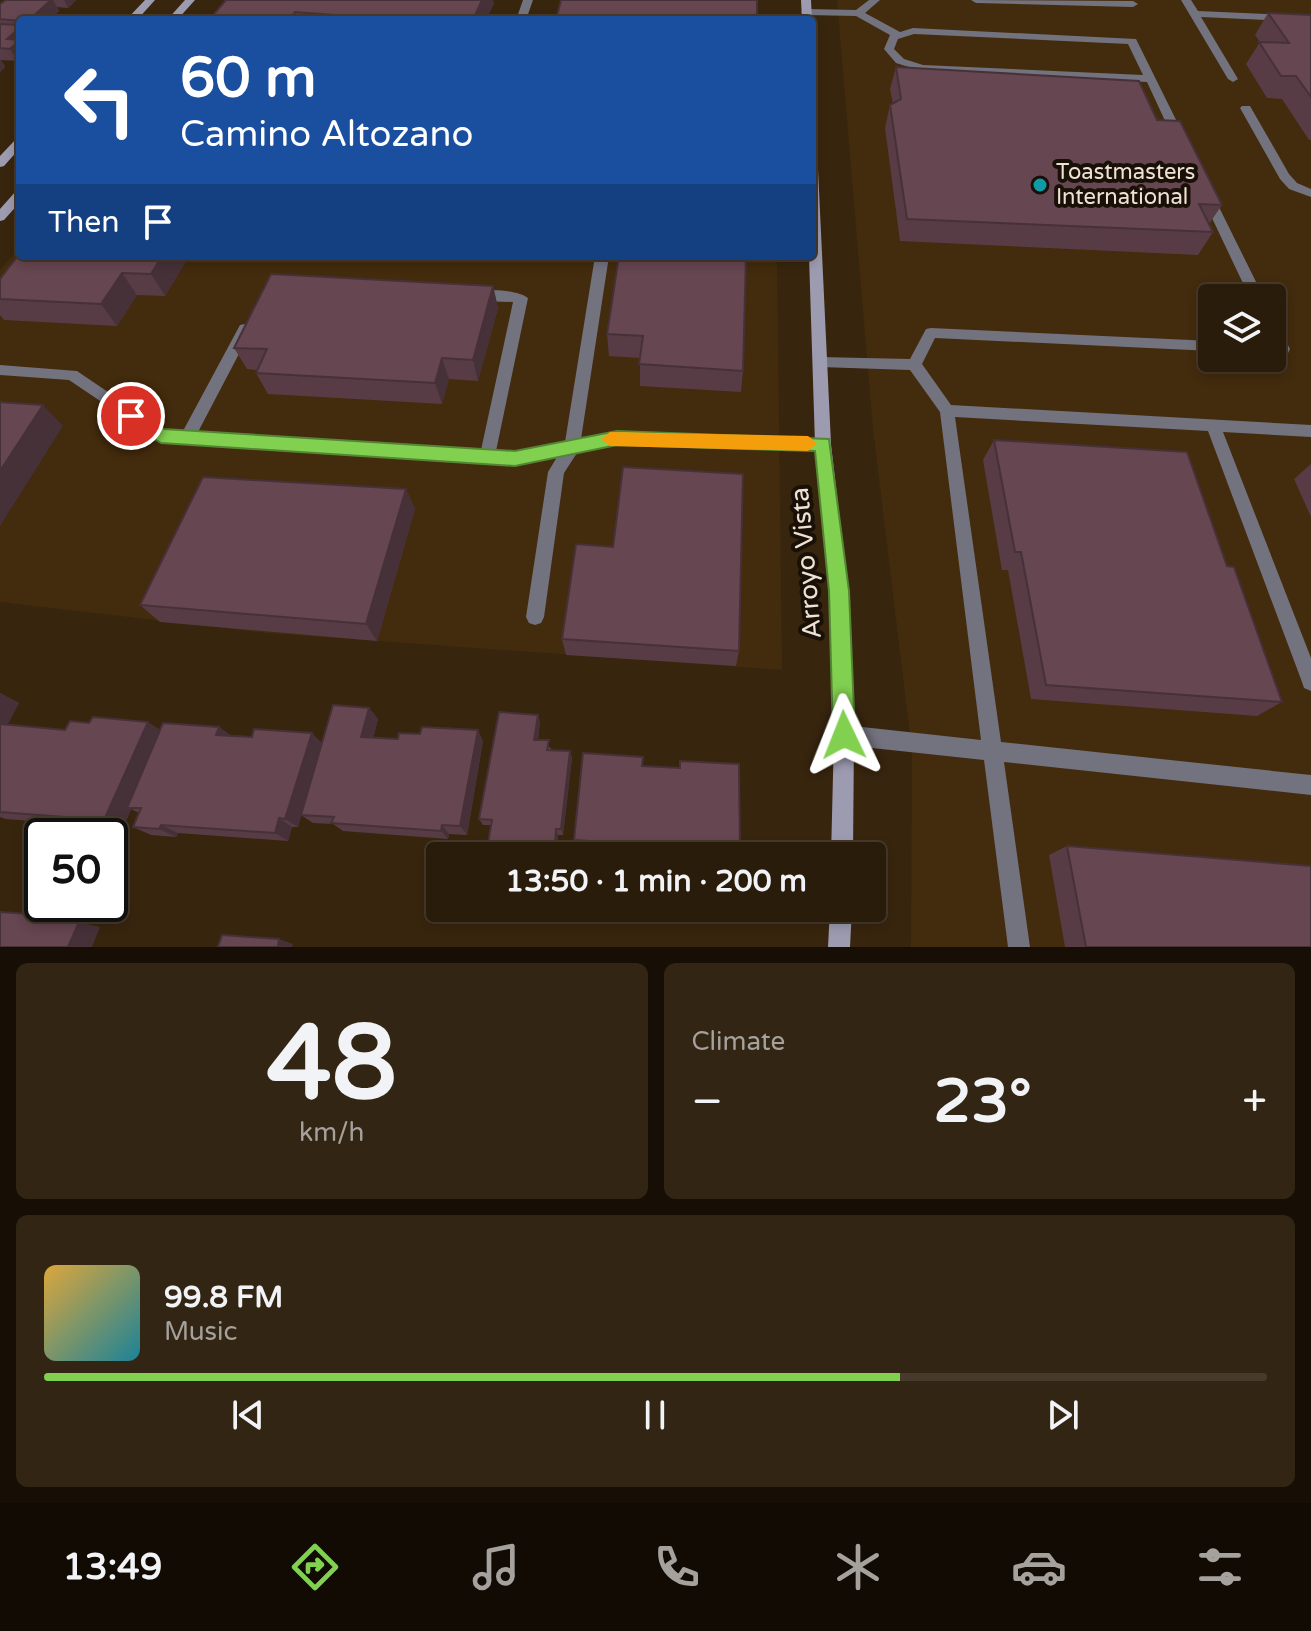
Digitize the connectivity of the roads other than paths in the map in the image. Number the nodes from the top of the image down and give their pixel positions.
1 (150, 0) edge
2 (190, 0) edge
3 (875, 0) edge
4 (976, 0) edge
5 (1186, 0) edge
6 (1041, 1) edge
7 (1133, 4) dead end
8 (806, 11) edge
9 (858, 13) junction
10 (1194, 14) junction
11 (135, 16) edge
12 (176, 16) edge
13 (1311, 19) edge
14 (898, 35) junction
15 (1150, 79) junction
16 (1233, 79) dead end
17 (1246, 108) dead end
18 (16, 145) edge
19 (1184, 147) edge
20 (0, 163) edge
21 (1204, 188) edge
22 (1311, 193) edge
23 (16, 199) edge
24 (0, 217) edge
25 (601, 260) edge
26 (816, 260) edge
27 (1250, 284) edge
28 (457, 296) edge
29 (252, 314) edge
30 (1198, 345) edge
31 (820, 362) junction
32 (914, 365) junction
33 (0, 370) edge
34 (947, 411) junction
35 (1214, 428) junction
36 (1311, 431) edge
37 (188, 437) junction
38 (823, 444) junction
39 (572, 447) junction
40 (487, 457) junction
41 (535, 617) dead end
42 (1311, 682) edge
43 (844, 735) junction
44 (992, 750) junction
45 (1311, 785) edge
46 (842, 842) edge
47 (840, 922) edge
48 (839, 947) edge
49 (1019, 947) edge

1 - 11 main road
2 - 12 main road
3 - 9 lane
4 - 6 lane
5 - 10 lane
6 - 7 lane
8 - 9 lane
9 - 14 lane
10 - 13 lane
10 - 16 lane
14 - 15 lane
14 - 15 lane
15 - 19 lane
17 - 22 lane
18 - 20 main road
21 - 27 lane
23 - 24 main road
25 - 39 lane
26 - 31 main road, Arroyo Vista
28 - 40 lane
29 - 37 lane
30 - 32 lane
31 - 32 lane
31 - 38 main road, Arroyo Vista
32 - 34 lane
33 - 37 lane
34 - 35 lane
34 - 44 lane
35 - 36 lane
35 - 42 lane
37 - 40 lane
38 - 39 lane
38 - 43 main road, Arroyo Vista
39 - 40 lane
39 - 41 lane
43 - 44 lane
43 - 46 main road, Arroyo Vista
44 - 45 lane
44 - 49 lane
47 - 48 main road

